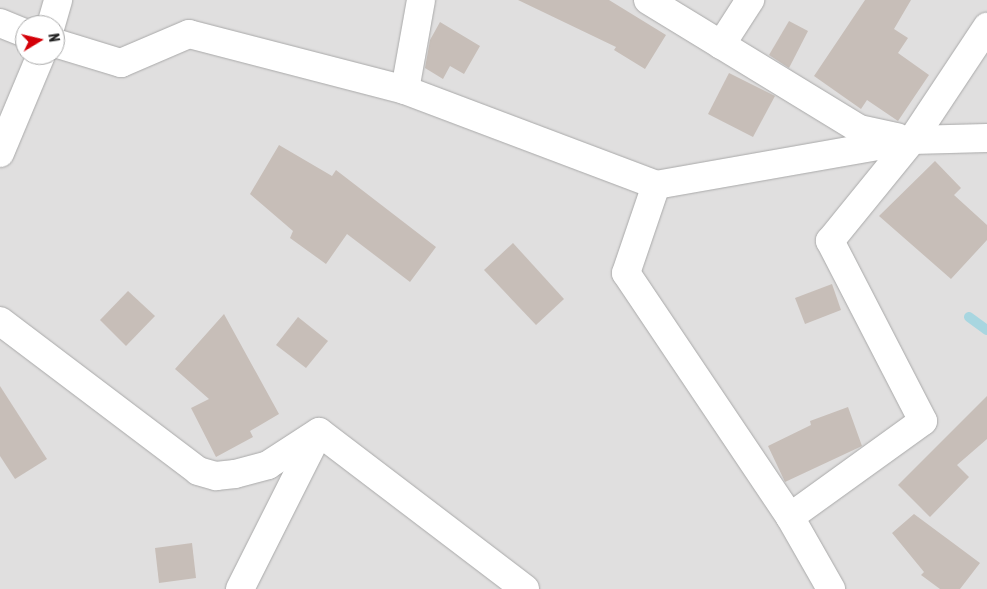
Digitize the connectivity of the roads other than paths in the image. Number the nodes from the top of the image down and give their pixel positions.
1 (58, 0) edge
2 (421, 0) edge
3 (648, 0) edge
4 (750, 0) edge
5 (54, 15) edge
6 (0, 23) edge
7 (987, 27) edge
8 (15, 29) edge
9 (721, 45) junction
10 (65, 46) edge
11 (37, 65) edge
12 (404, 90) junction
13 (987, 138) edge
14 (912, 140) junction
15 (0, 153) edge
16 (656, 185) junction
17 (0, 321) edge
18 (319, 432) junction
19 (790, 517) junction
20 (240, 589) edge
21 (525, 589) edge
22 (831, 589) edge

1 - 5 street
2 - 12 street
3 - 9 street
4 - 9 street
6 - 8 street
7 - 14 street
9 - 14 street
10 - 12 street
11 - 15 street
12 - 16 street
13 - 14 street
14 - 16 street
14 - 19 street
16 - 19 street
17 - 18 street
18 - 20 street
18 - 21 street
19 - 22 street

